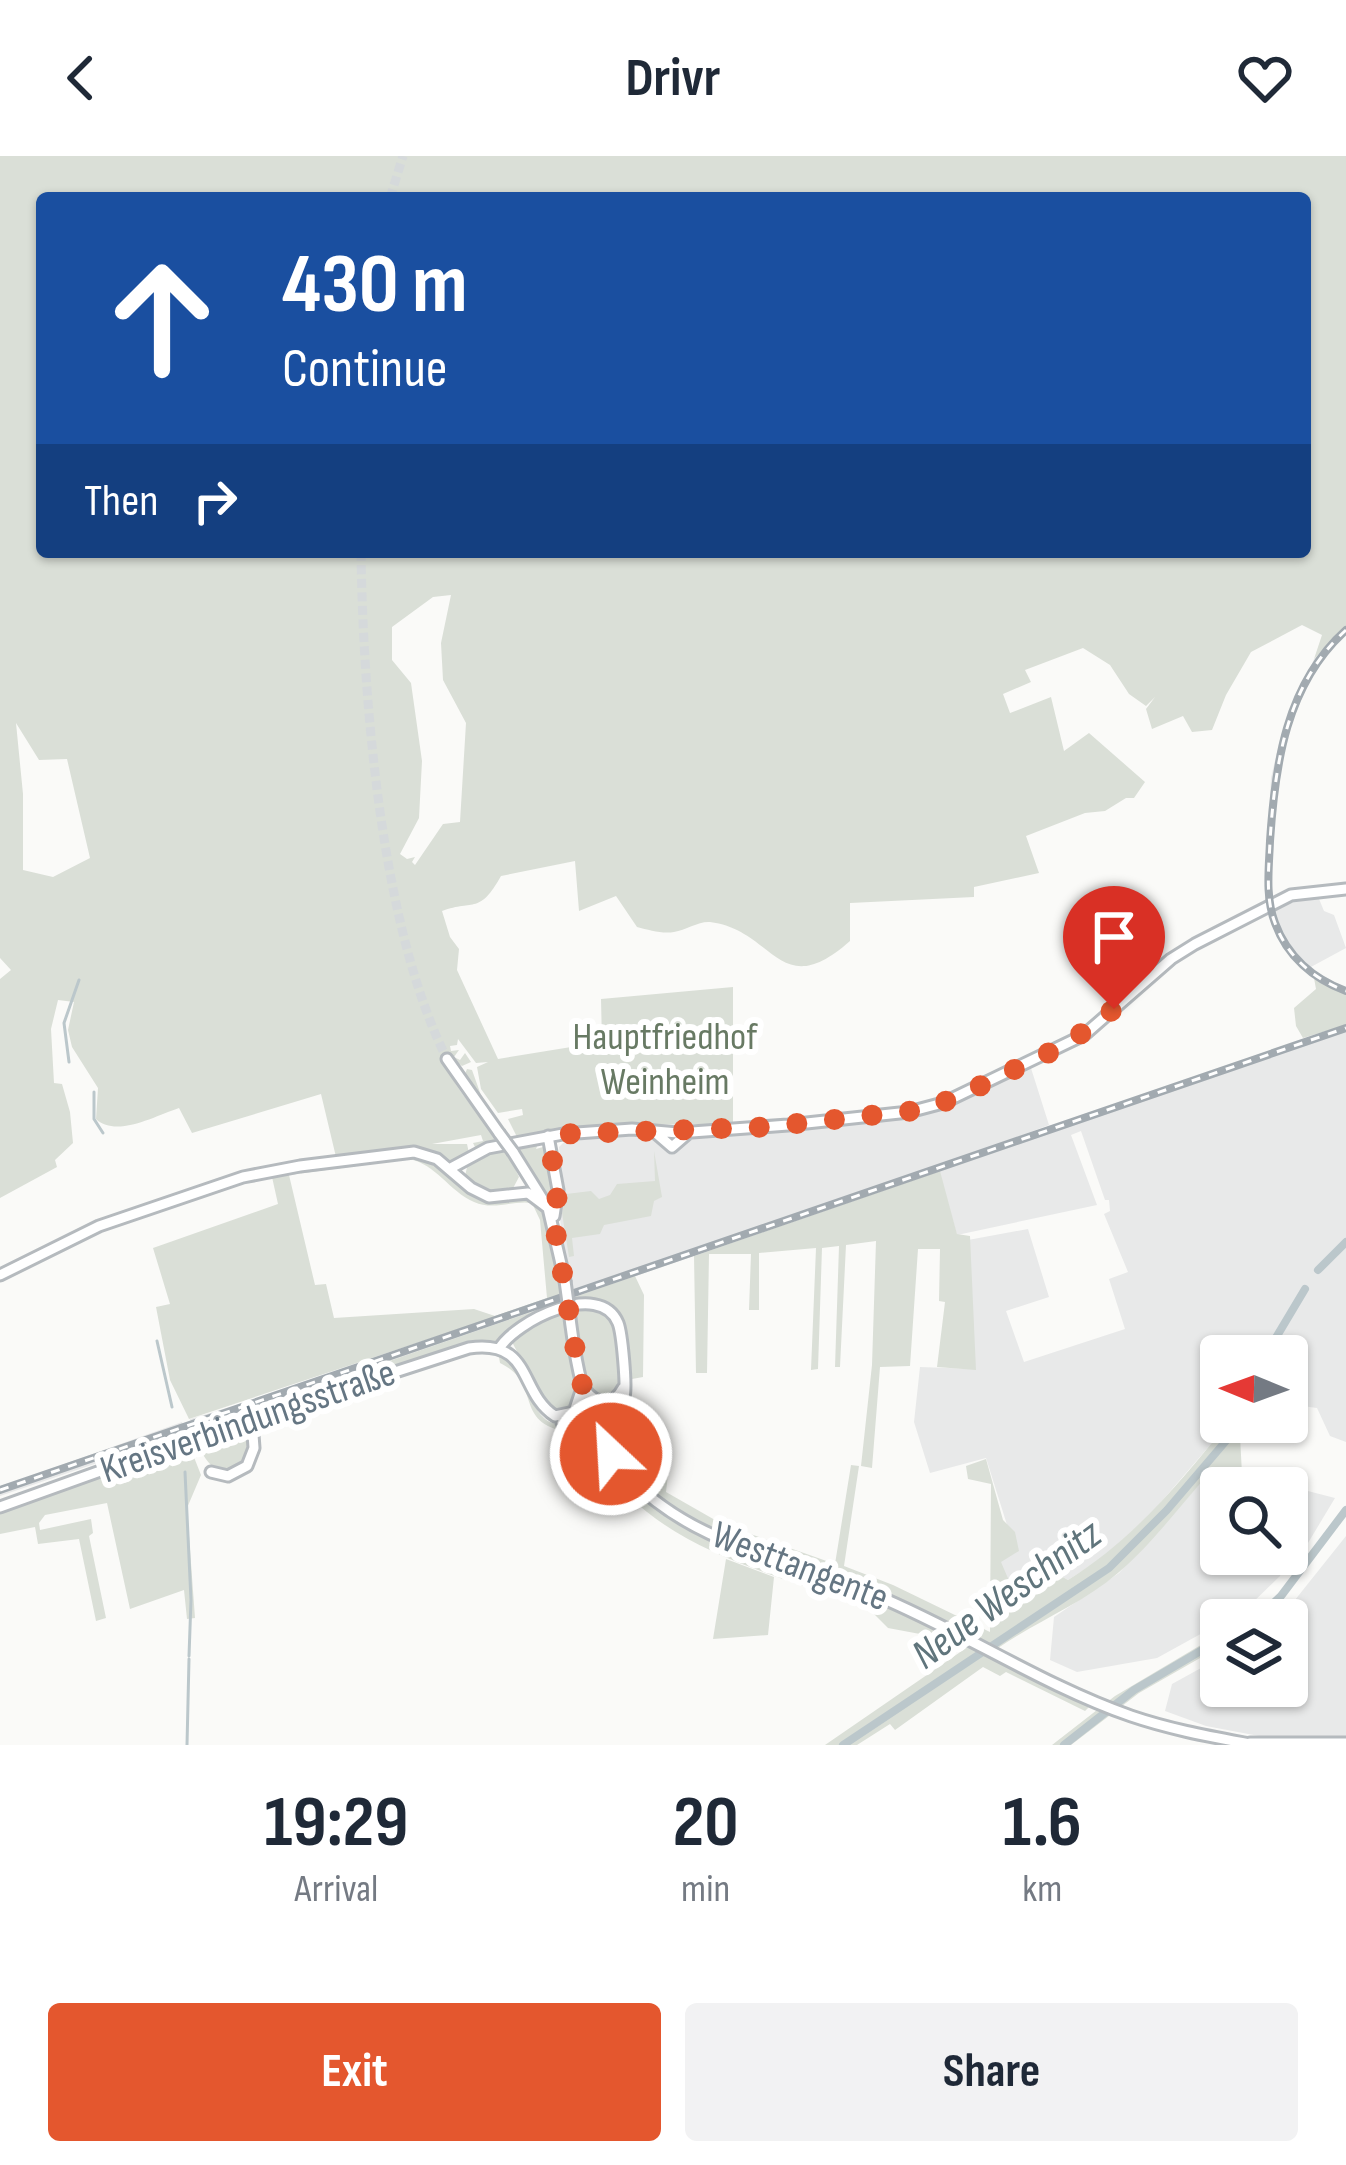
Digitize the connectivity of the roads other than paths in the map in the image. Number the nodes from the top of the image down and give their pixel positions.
1 (1346, 890) edge
2 (447, 1059) tunnel mouth
3 (563, 1134) junction
4 (548, 1136) junction
5 (533, 1138) junction
6 (551, 1153) junction
7 (516, 1156) junction
8 (466, 1161) junction
9 (449, 1169) junction
10 (463, 1182) junction
11 (557, 1184) junction
12 (506, 1198) junction
13 (545, 1202) junction
14 (554, 1222) junction
15 (0, 1275) edge
16 (511, 1335) junction
17 (499, 1348) junction
18 (514, 1357) junction
19 (624, 1384) junction
20 (581, 1386) junction
21 (250, 1430) junction
22 (609, 1450) junction
23 (212, 1472) dead end
24 (0, 1507) edge
25 (1346, 1743) edge
26 (1250, 1744) edge

1 - 3 main road
2 - 7 main road, Westtangente, bridge
3 - 4 main road
3 - 6 main road
4 - 5 main road
4 - 6 main road
5 - 6 main road
5 - 8 main road
6 - 11 main road
7 - 12 main road
7 - 13 main road, Westtangente
8 - 9 main road
8 - 10 main road
9 - 10 main road
9 - 15 main road
10 - 12 main road
11 - 13 main road
11 - 14 main road
12 - 13 main road
13 - 14 main road, Westtangente
14 - 20 main road, Westtangente, bridge
16 - 17 main road
16 - 18 main road
16 - 19 main road
17 - 18 main road
17 - 21 main road, Kreisverbindungsstraße
17 - 22 main road
18 - 20 main road
19 - 20 main road
19 - 22 main road
20 - 22 main road, Westtangente
21 - 23 main road
21 - 24 main road, Kreisverbindungsstraße
22 - 26 main road, Westtangente
25 - 26 main road, Westtangente

